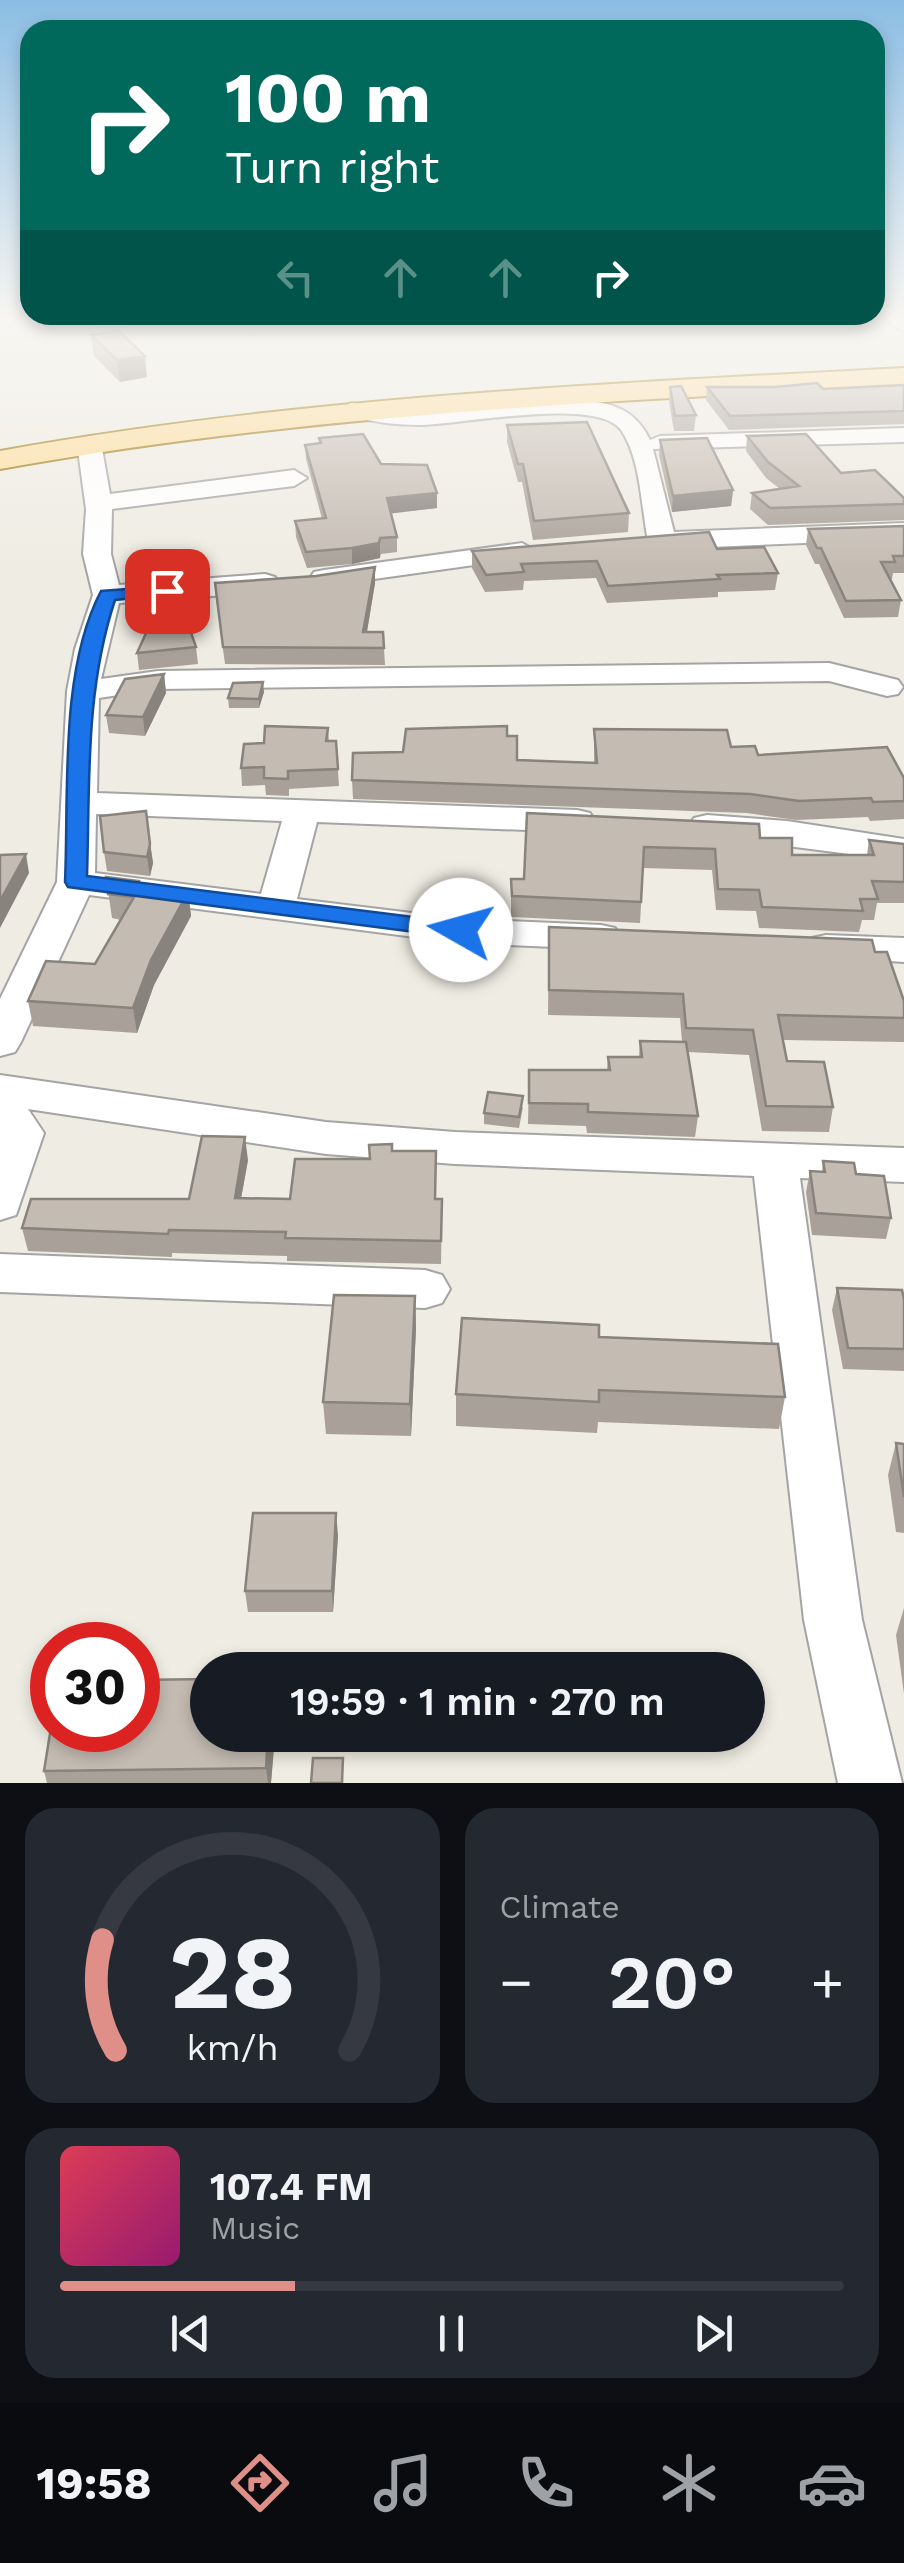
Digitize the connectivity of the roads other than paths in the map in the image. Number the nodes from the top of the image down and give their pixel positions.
1 (431, 404) edge
2 (348, 409) junction
3 (904, 436) edge
4 (89, 443) junction
5 (638, 444) junction
6 (0, 460) edge
7 (294, 478) dead end
8 (98, 503) junction
9 (904, 531) edge
10 (662, 541) junction
11 (628, 544) edge
12 (545, 550) edge
13 (108, 595) junction
14 (887, 687) dead end
15 (83, 691) junction
16 (80, 803) junction
17 (302, 809) junction
18 (612, 822) edge
19 (670, 824) edge
20 (904, 850) edge
21 (76, 882) junction
22 (276, 907) junction
23 (640, 938) edge
24 (798, 945) edge
25 (904, 950) edge
26 (0, 1042) edge
27 (0, 1090) edge
28 (0, 1104) edge
29 (775, 1158) junction
30 (904, 1166) edge
31 (0, 1203) edge
32 (0, 1272) edge
33 (425, 1289) dead end
34 (870, 1783) edge

1 - 2 main road
2 - 4 main road
2 - 5 street
3 - 5 street
4 - 6 main road
4 - 8 street
5 - 10 street
7 - 8 street
8 - 13 street
9 - 10 street
10 - 11 street
12 - 13 street
13 - 15 street
14 - 15 street
15 - 16 street
16 - 17 street
16 - 21 street
17 - 18 street
17 - 22 street
19 - 20 street
21 - 22 street
21 - 26 street
22 - 23 street
24 - 25 street
27 - 29 street
28 - 31 street
29 - 30 street
29 - 34 street
32 - 33 street

